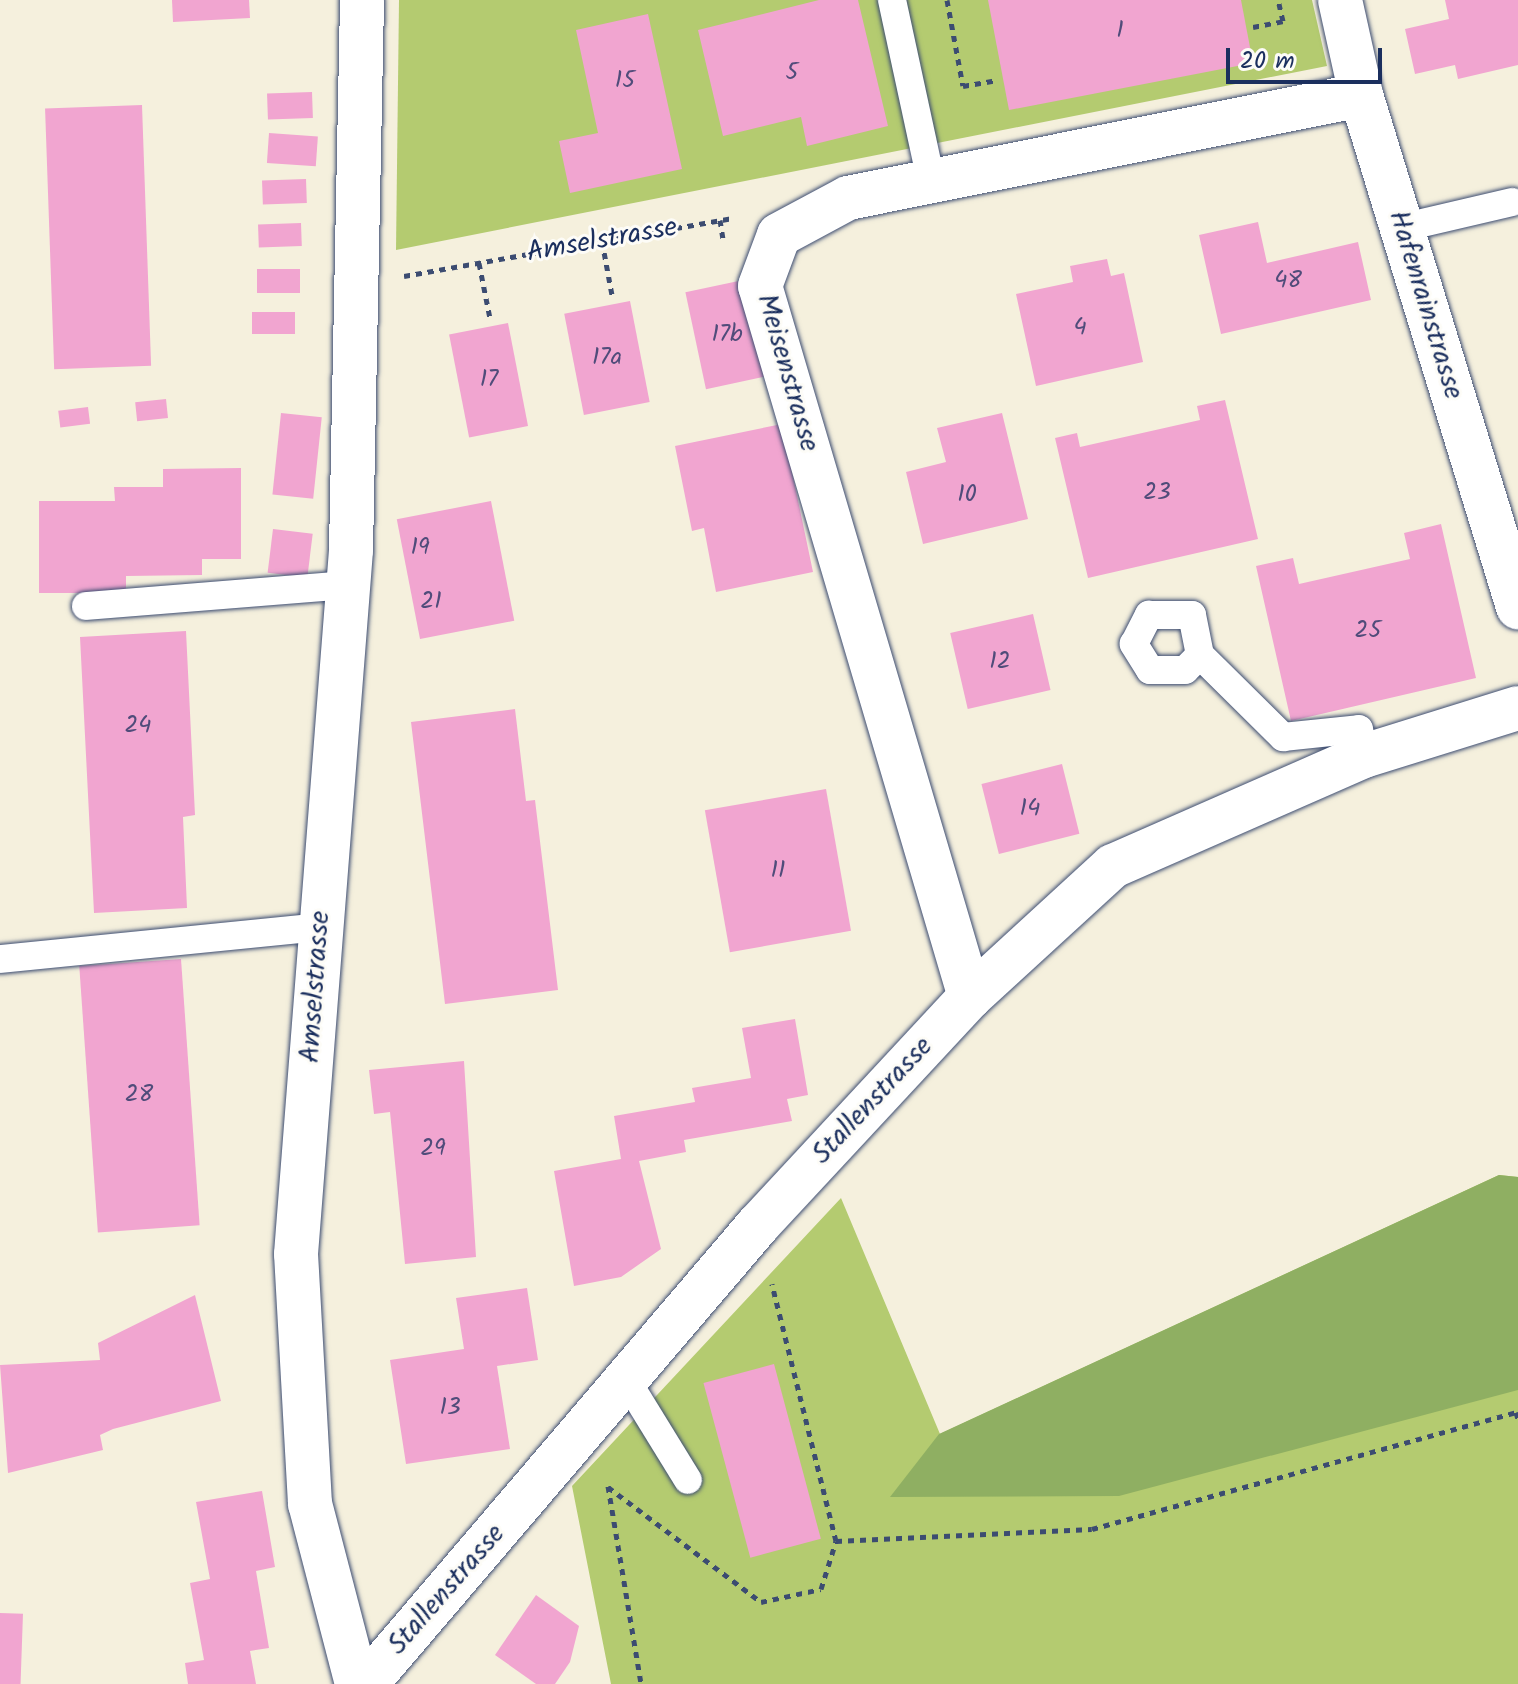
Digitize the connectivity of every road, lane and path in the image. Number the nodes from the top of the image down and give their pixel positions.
1 (362, 0) edge
2 (892, 0) edge
3 (947, 0) edge
4 (1278, 0) edge
5 (1340, 0) edge
6 (1253, 27) dead end
7 (997, 80) dead end
8 (1361, 95) junction
9 (931, 181) junction
10 (1512, 202) dead end
11 (749, 215) dead end
12 (1401, 228) junction
13 (602, 241) junction
14 (479, 263) junction
15 (356, 284) junction
16 (612, 295) dead end
17 (490, 318) dead end
18 (1514, 583) edge
19 (349, 585) junction
20 (86, 606) dead end
21 (1200, 655) dead end
22 (1518, 708) edge
23 (1283, 737) junction
24 (1364, 756) junction
25 (1300, 781) junction
26 (320, 927) junction
27 (0, 959) edge
28 (970, 997) junction
29 (758, 1225) junction
30 (627, 1381) junction
31 (1518, 1419) edge
32 (577, 1438) junction
33 (688, 1480) dead end
34 (608, 1487) junction
35 (836, 1541) junction
36 (357, 1684) edge
37 (366, 1684) edge
38 (641, 1684) edge

1 - 15 street, Amselstrasse
2 - 9 lane
3 - 7 path
4 - 6 path
5 - 8 street, Hafenrainstrasse
8 - 9 street, Meisenstrasse
8 - 12 street, Hafenrainstrasse
9 - 28 street, Meisenstrasse
10 - 12 lane
11 - 13 path, Amselstrasse
12 - 18 street, Hafenrainstrasse
13 - 14 path, Amselstrasse
13 - 16 path
14 - 15 path, Amselstrasse
14 - 17 path
15 - 19 street, Amselstrasse
19 - 20 lane
19 - 26 street, Amselstrasse
21 - 23 lane
22 - 24 street, Stallenstrasse
23 - 24 lane
23 - 25 lane
24 - 25 street, Stallenstrasse
25 - 28 street, Stallenstrasse
26 - 27 lane
26 - 36 street, Amselstrasse
28 - 29 street, Stallenstrasse
29 - 30 street, Stallenstrasse
29 - 35 path
30 - 32 street, Stallenstrasse
30 - 33 lane
31 - 35 path
32 - 34 path
32 - 37 street, Stallenstrasse
34 - 35 path
34 - 38 path

